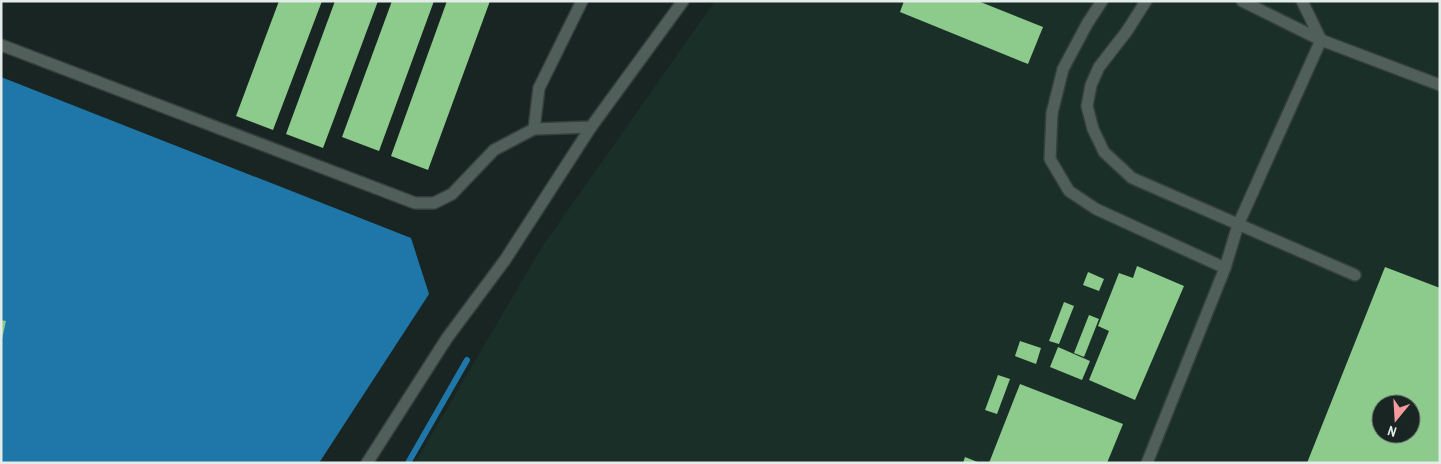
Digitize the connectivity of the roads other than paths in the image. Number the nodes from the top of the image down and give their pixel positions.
1 (582, 1) edge
2 (683, 1) edge
3 (1102, 1) edge
4 (1146, 1) edge
5 (1242, 1) edge
6 (1302, 1) edge
7 (1321, 40) junction
8 (1, 45) edge
9 (1440, 85) edge
10 (590, 127) junction
11 (534, 129) junction
12 (1238, 225) junction
13 (1225, 268) junction
14 (1355, 275) dead end
15 (367, 463) edge
16 (1147, 463) edge

1 - 11 lane
2 - 10 lane
3 - 13 lane
4 - 12 lane
5 - 7 lane
6 - 7 lane
7 - 9 lane
7 - 12 lane
8 - 11 lane
10 - 11 lane
10 - 15 lane
12 - 13 lane
12 - 14 lane
13 - 16 lane

